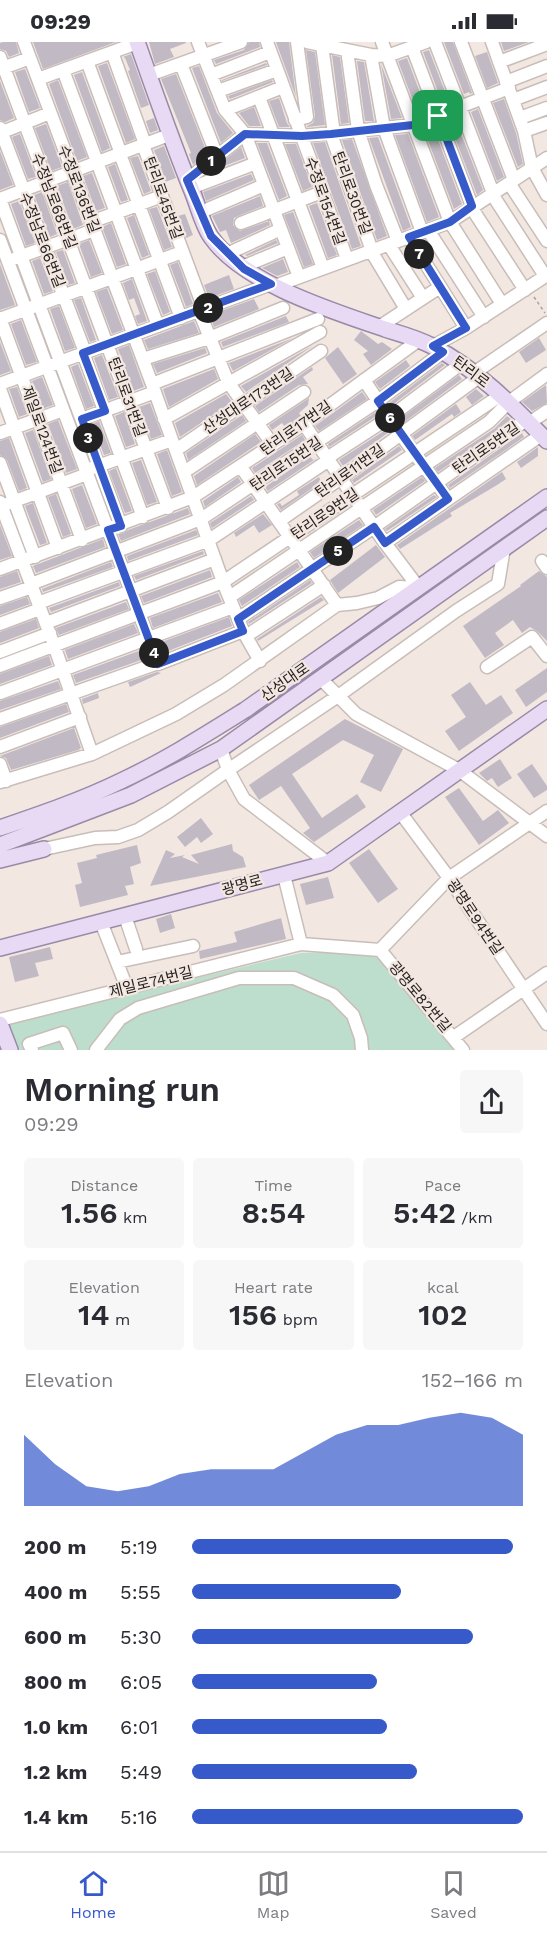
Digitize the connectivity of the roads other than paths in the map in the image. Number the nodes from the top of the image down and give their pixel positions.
1 (24, 42) edge
2 (137, 42) edge
3 (198, 42) edge
4 (241, 42) edge
5 (297, 42) edge
6 (307, 42) edge
7 (382, 42) edge
8 (426, 42) edge
9 (435, 42) edge
10 (461, 42) edge
11 (492, 42) edge
12 (325, 44) edge
13 (222, 45) edge
14 (541, 45) edge
15 (269, 47) edge
16 (412, 47) junction
17 (346, 51) junction
18 (111, 52) junction
19 (371, 55) junction
20 (203, 56) junction
21 (387, 56) junction
22 (30, 58) junction
23 (87, 61) junction
24 (499, 62) junction
25 (181, 64) junction
26 (1, 65) edge
27 (547, 66) edge
28 (63, 70) junction
29 (277, 70) junction
30 (149, 75) junction
31 (211, 75) junction
32 (38, 79) junction
33 (284, 87) junction
34 (547, 87) edge
35 (509, 90) junction
36 (218, 91) junction
37 (259, 97) junction
38 (482, 99) junction
39 (460, 107) junction
40 (547, 108) edge
41 (225, 110) junction
42 (50, 113) junction
43 (438, 116) junction
44 (519, 118) junction
45 (295, 120) junction
46 (25, 123) junction
47 (547, 123) edge
48 (413, 125) junction
49 (384, 128) junction
50 (358, 130) junction
51 (0, 131) edge
52 (524, 131) junction
53 (245, 134) junction
54 (333, 134) junction
55 (169, 135) junction
56 (273, 135) junction
57 (302, 136) junction
58 (144, 145) junction
59 (121, 154) junction
60 (217, 156) junction
61 (547, 158) edge
62 (256, 162) junction
63 (97, 163) junction
64 (532, 168) junction
65 (72, 172) junction
66 (512, 181) junction
67 (46, 182) junction
68 (189, 184) junction
69 (264, 185) junction
70 (546, 190) edge
71 (23, 191) junction
72 (322, 192) junction
73 (493, 194) junction
74 (162, 196) junction
75 (0, 199) edge
76 (297, 201) junction
77 (139, 205) junction
78 (472, 207) junction
79 (274, 211) junction
80 (201, 212) junction
81 (116, 213) junction
82 (450, 222) junction
83 (241, 223) dead end
84 (93, 226) junction
85 (281, 230) junction
86 (425, 231) junction
87 (68, 239) junction
88 (398, 241) junction
89 (547, 241) edge
90 (1, 244) edge
91 (45, 248) junction
92 (288, 248) junction
93 (371, 251) junction
94 (182, 252) junction
95 (227, 254) junction
96 (21, 256) junction
97 (347, 259) junction
98 (8, 261) junction
99 (159, 261) junction
100 (242, 267) junction
101 (322, 268) junction
102 (136, 269) junction
103 (546, 276) edge
104 (299, 277) junction
105 (112, 278) junction
106 (273, 285) junction
107 (86, 288) junction
108 (440, 288) junction
109 (526, 289) junction
110 (63, 296) junction
111 (423, 298) junction
112 (502, 304) junction
113 (40, 305) junction
114 (283, 309) dead end
115 (406, 309) junction
116 (26, 310) junction
117 (201, 310) junction
118 (484, 317) junction
119 (180, 318) junction
120 (0, 319) edge
121 (547, 323) edge
122 (158, 326) junction
123 (379, 327) junction
124 (466, 328) junction
125 (133, 335) junction
126 (209, 338) junction
127 (108, 344) junction
128 (432, 346) junction
129 (321, 351) dead end
130 (84, 353) junction
131 (143, 359) junction
132 (218, 359) junction
133 (61, 362) junction
134 (47, 367) junction
135 (472, 371) junction
136 (547, 374) edge
137 (22, 376) junction
138 (364, 380) junction
139 (228, 382) junction
140 (0, 387) edge
141 (154, 388) junction
142 (304, 392) dead end
143 (505, 398) junction
144 (378, 401) junction
145 (129, 402) junction
146 (243, 404) junction
147 (63, 410) junction
148 (105, 411) junction
149 (547, 411) edge
150 (390, 417) junction
151 (38, 419) junction
152 (82, 419) junction
153 (164, 419) junction
154 (527, 421) junction
155 (257, 423) junction
156 (304, 424) junction
157 (15, 428) junction
158 (0, 433) edge
159 (401, 435) junction
160 (545, 440) edge
161 (317, 443) junction
162 (174, 445) junction
163 (273, 446) junction
164 (146, 449) junction
165 (414, 453) junction
166 (122, 458) junction
167 (328, 459) junction
168 (0, 463) edge
169 (98, 466) junction
170 (424, 466) junction
171 (241, 467) junction
172 (86, 472) junction
173 (184, 472) junction
174 (341, 478) junction
175 (436, 483) junction
176 (61, 484) junction
177 (254, 485) junction
178 (547, 486) edge
179 (38, 492) junction
180 (353, 496) junction
181 (194, 497) junction
182 (448, 499) junction
183 (544, 499) edge
184 (14, 501) junction
185 (266, 502) junction
186 (0, 505) edge
187 (168, 508) junction
188 (362, 509) junction
189 (143, 517) junction
190 (547, 518) edge
191 (201, 519) junction
192 (279, 521) junction
193 (121, 526) junction
194 (374, 527) junction
195 (108, 530) junction
196 (290, 538) junction
197 (82, 540) junction
198 (209, 540) junction
199 (385, 543) junction
200 (58, 548) junction
201 (504, 548) junction
202 (300, 550) junction
203 (116, 552) junction
204 (35, 557) junction
205 (215, 560) junction
206 (22, 561) junction
207 (312, 568) junction
208 (0, 569) edge
209 (123, 572) junction
210 (223, 582) junction
211 (31, 585) junction
212 (324, 585) junction
213 (419, 588) junction
214 (131, 591) junction
215 (234, 594) dead end
216 (0, 598) edge
217 (338, 605) junction
218 (39, 606) junction
219 (233, 607) junction
220 (139, 613) junction
221 (238, 619) junction
222 (0, 624) edge
223 (48, 628) junction
224 (245, 633) junction
225 (149, 639) junction
226 (54, 645) junction
227 (0, 652) edge
228 (547, 656) edge
229 (260, 661) junction
230 (158, 663) junction
231 (0, 666) edge
232 (487, 667) dead end
233 (63, 671) junction
234 (320, 678) junction
235 (0, 693) edge
236 (71, 693) junction
237 (338, 696) junction
238 (547, 709) edge
239 (80, 717) junction
240 (0, 719) edge
241 (0, 747) edge
242 (221, 749) junction
243 (92, 754) junction
244 (0, 764) edge
245 (228, 770) junction
246 (459, 770) junction
247 (3, 781) edge
248 (547, 811) edge
249 (400, 812) junction
250 (530, 822) junction
251 (0, 828) edge
252 (547, 836) edge
253 (0, 845) edge
254 (44, 849) joint
255 (0, 860) edge
256 (328, 863) junction
257 (284, 874) junction
258 (449, 878) junction
259 (125, 915) junction
260 (101, 922) junction
261 (301, 944) junction
262 (193, 946) dead end
263 (0, 948) edge
264 (136, 949) dead end
265 (380, 950) junction
266 (117, 962) junction
267 (547, 973) edge
268 (127, 988) junction
269 (523, 988) junction
270 (0, 1022) edge
271 (547, 1024) edge
272 (454, 1037) junction
273 (10, 1050) edge
274 (32, 1050) edge
275 (70, 1050) edge
276 (96, 1050) edge
277 (362, 1050) edge
278 (463, 1050) edge

1 - 22 street, 수정로136번길
2 - 18 street
2 - 30 main road, 탄리로
3 - 20 street
4 - 13 street
5 - 45 street
6 - 12 street
7 - 21 street
8 - 16 street
9 - 39 street
10 - 38 street
11 - 24 street
12 - 17 street
12 - 54 street, 탄리로30번길
13 - 20 street
14 - 24 street
15 - 29 street, 수정로154번길
15 - 31 street
16 - 21 street
16 - 43 street
17 - 19 street
17 - 50 street, 탄리로30번길
18 - 23 street
18 - 58 street
19 - 21 street
19 - 49 street
20 - 25 street
20 - 31 street
21 - 48 street
22 - 26 street
22 - 32 street, 수정로136번길
23 - 28 street
23 - 59 street
24 - 35 street
25 - 30 street
25 - 60 street
26 - 46 street, 수정남로68번길
27 - 35 street
28 - 32 street
28 - 63 street
29 - 33 street, 수정로154번길
29 - 36 street
30 - 55 main road, 탄리로
31 - 36 street
32 - 42 street, 수정로136번길
33 - 37 street
33 - 45 street, 수정로154번길
34 - 35 street
35 - 38 street
35 - 44 street
36 - 41 street
37 - 41 street
37 - 56 street
38 - 39 street
38 - 66 street
39 - 43 street
39 - 73 street
40 - 44 street
41 - 53 street
42 - 46 street
42 - 65 street, 수정로136번길
43 - 48 street
43 - 78 street
44 - 52 street
45 - 57 street, 수정로154번길
46 - 51 street
46 - 67 street, 수정남로68번길
47 - 52 street
48 - 49 street
48 - 82 street
49 - 50 street
49 - 86 street
50 - 54 street
50 - 88 street, 탄리로30번길
51 - 71 street, 수정남로66번길
52 - 64 street
53 - 56 street
53 - 60 street
53 - 62 street
54 - 57 street
54 - 93 street, 탄리로30번길
55 - 58 street, 탄리로45번길
55 - 68 main road, 탄리로
56 - 57 street
56 - 76 street
57 - 72 street, 수정로154번길
58 - 59 street, 탄리로45번길
58 - 74 street, 탄리로45번길
59 - 63 street, 탄리로45번길
59 - 77 street, 탄리로45번길
60 - 68 street
61 - 64 street, 탄리로30번길
62 - 68 street
62 - 69 street
63 - 65 street, 탄리로45번길
63 - 81 street
64 - 66 street, 탄리로30번길
64 - 70 street
65 - 67 street, 탄리로45번길
65 - 84 street, 수정로136번길
66 - 73 street, 탄리로30번길
66 - 89 street
67 - 71 street, 탄리로45번길
67 - 87 street, 수정남로68번길
68 - 80 main road, 탄리로
69 - 79 street
69 - 80 street
71 - 75 street, 탄리로45번길
71 - 91 street, 수정남로66번길
72 - 76 street
72 - 97 street, 수정로154번길
73 - 78 street, 탄리로30번길
73 - 103 street
74 - 77 street
74 - 94 street, 탄리로45번길
75 - 96 street
76 - 79 street
76 - 101 street
77 - 81 street
77 - 99 street, 탄리로45번길
78 - 82 street, 탄리로30번길
78 - 109 street
79 - 83 street
79 - 85 street
80 - 95 main road, 탄리로
81 - 84 street
81 - 102 street
82 - 86 street, 탄리로30번길
82 - 112 street
84 - 87 street
84 - 105 street, 수정로136번길
85 - 92 street
85 - 95 street
86 - 88 street, 탄리로30번길
86 - 118 street
87 - 91 street
87 - 107 street, 수정남로68번길
88 - 93 street, 탄리로30번길
88 - 108 street
88 - 111 street, 탄리로30번길
90 - 98 street
91 - 96 street
91 - 110 street, 수정남로66번길
92 - 100 street
92 - 104 street
93 - 97 street, 탄리로30번길
93 - 115 street, 탄리로30번길
94 - 99 street
94 - 117 street
95 - 100 main road, 탄리로
96 - 98 street
96 - 113 street
97 - 101 street, 탄리로30번길
98 - 116 street
99 - 102 street
99 - 119 street
100 - 106 main road, 탄리로
101 - 104 street, 탄리로30번길
102 - 105 street
102 - 122 street
103 - 109 street
104 - 106 street, 탄리로30번길
105 - 107 street
105 - 125 street, 수정로136번길
106 - 117 street, 탄리로31번길
106 - 123 main road, 탄리로
107 - 110 street
107 - 127 street, 수정남로68번길
108 - 111 street
108 - 124 street
109 - 112 street
110 - 113 street
110 - 130 street, 수정남로66번길
111 - 115 street
112 - 118 street
113 - 116 street
113 - 133 street
114 - 126 street
115 - 123 street
116 - 120 street
116 - 134 street
117 - 119 street, 탄리로31번길
117 - 126 street
118 - 124 street
119 - 122 street, 탄리로31번길
120 - 137 street
121 - 135 street
122 - 125 street, 탄리로31번길
123 - 128 main road, 탄리로
124 - 128 street
125 - 127 street, 탄리로31번길
125 - 131 street
126 - 131 street
126 - 132 street
127 - 130 street, 탄리로31번길
127 - 145 street, 탄리로31번길
128 - 135 main road, 탄리로
128 - 138 street, 탄리로17번길
128 - 144 street, 탄리로15번길
129 - 146 street, 산성대로173번길
130 - 133 street, 탄리로31번길
130 - 148 street, 탄리로31번길
131 - 141 street
132 - 139 street
132 - 139 street
132 - 141 street
133 - 134 street, 탄리로31번길
133 - 152 street
134 - 137 street, 제일로124번길
134 - 147 street
135 - 143 main road, 탄리로
135 - 150 street
135 - 159 street, 탄리로11번길
136 - 143 street
137 - 140 street, 제일로124번길
137 - 151 street, 제일로124번길
138 - 144 street
138 - 156 street, 탄리로17번길
139 - 146 street
139 - 153 street
140 - 157 street, 제일로124번길
141 - 145 street
141 - 153 street
142 - 155 street, 산성대로173번길
143 - 154 main road, 탄리로
143 - 165 street, 탄리로9번길
143 - 170 street
144 - 150 street
144 - 161 street, 탄리로15번길
145 - 148 street
145 - 164 street, 탄리로31번길
146 - 155 street
146 - 162 street, 산성대로173번길
147 - 151 street
147 - 172 street
148 - 152 street
148 - 166 street, 탄리로31번길
149 - 154 street, 탄리로5번길
150 - 159 street
150 - 167 street
151 - 157 street
151 - 176 street, 제일로124번길
152 - 169 street
153 - 162 street
154 - 160 main road, 탄리로
154 - 175 street, 탄리로5번길
155 - 163 street
155 - 173 street, 산성대로173번길
156 - 161 street
156 - 163 street, 탄리로17번길
157 - 158 street
157 - 179 street, 제일로124번길
159 - 165 street
159 - 174 street, 탄리로11번길
160 - 182 street
161 - 167 street
161 - 177 street, 탄리로15번길
162 - 164 street, 산성대로173번길
162 - 173 street
163 - 171 street, 탄리로17번길
164 - 166 street, 산성대로173번길
164 - 187 street
165 - 170 street
165 - 180 street, 탄리로9번길
166 - 169 street, 산성대로173번길
166 - 189 street
167 - 174 street
167 - 185 street
168 - 184 street
169 - 172 street, 산성대로173번길
169 - 193 street
170 - 175 street
170 - 188 street
171 - 177 street
171 - 181 street, 탄리로17번길
172 - 176 street, 산성대로173번길
172 - 195 street
173 - 181 street
174 - 180 street
174 - 192 street, 탄리로11번길
175 - 182 street
175 - 194 street, 탄리로5번길
176 - 179 street, 산성대로173번길
176 - 197 street, 제일로124번길
177 - 185 street
177 - 191 street, 탄리로15번길
178 - 183 main road
179 - 184 street, 산성대로173번길
179 - 200 street, 제일로124번길
180 - 188 street
180 - 196 street, 탄리로9번길
181 - 187 street, 탄리로17번길
181 - 191 street
182 - 199 street
183 - 213 main road, 산성대로
184 - 186 street, 산성대로173번길
184 - 204 street
185 - 192 street
185 - 198 street
186 - 206 street
187 - 189 street, 탄리로17번길
188 - 194 street
188 - 202 street
189 - 193 street, 탄리로17번길
190 - 201 main road, 산성대로
191 - 198 street
191 - 203 street, 탄리로15번길
192 - 196 street
193 - 195 street, 탄리로17번길
194 - 199 street
194 - 207 street, 탄리로5번길
195 - 197 street, 탄리로17번길
195 - 203 street
196 - 202 street
196 - 210 street, 탄리로9번길
197 - 200 street, 탄리로17번길
198 - 205 street
198 - 209 street
199 - 213 street
200 - 204 street, 탄리로17번길
201 - 234 main road, 산성대로
201 - 237 street
202 - 207 street
202 - 215 street
203 - 209 street
203 - 211 street, 탄리로15번길
204 - 206 street, 탄리로17번길
205 - 210 street
205 - 214 street
206 - 208 street, 탄리로17번길
206 - 211 street
207 - 212 street
207 - 221 street, 탄리로5번길
209 - 214 street
209 - 218 street
210 - 219 street
210 - 220 street, 탄리로9번길
211 - 216 street, 탄리로15번길
211 - 218 street
212 - 217 street
212 - 224 street
213 - 217 street
213 - 251 main road, 산성대로
214 - 220 street
214 - 223 street
217 - 229 street
218 - 222 street
218 - 223 street
219 - 221 street
219 - 225 street
220 - 225 street
220 - 226 street, 탄리로9번길
221 - 224 street
223 - 226 street
223 - 227 street
224 - 229 street
224 - 230 street
225 - 230 street
225 - 233 street
226 - 231 street, 탄리로9번길
226 - 233 street
228 - 232 street
229 - 243 street
230 - 236 street
233 - 235 street
233 - 236 street
234 - 237 street, 산성대로
234 - 242 main road, 산성대로
236 - 239 street
236 - 240 street
237 - 245 street
237 - 246 street, 산성대로
238 - 246 main road, 광명로
239 - 241 street
239 - 243 street
242 - 245 street
242 - 253 main road, 산성대로
243 - 247 street
244 - 247 street
245 - 254 street
245 - 256 street
246 - 249 main road, 광명로
246 - 250 street
248 - 250 street
249 - 256 main road, 광명로
249 - 258 street, 광명로94번길
250 - 252 street
250 - 258 street
254 - 255 main road
256 - 257 main road, 광명로
257 - 259 main road, 광명로
257 - 261 street
258 - 265 street
258 - 269 street, 광명로94번길
259 - 260 main road, 광명로
259 - 264 street
260 - 263 main road, 광명로
260 - 266 street
261 - 265 street, 광명로82번길
261 - 268 street, 제일로74번길
262 - 266 street
265 - 272 street, 광명로82번길
266 - 268 street
267 - 269 street
268 - 270 street, 제일로74번길
269 - 271 street, 광명로94번길
269 - 272 street
270 - 273 main road
272 - 278 street, 광명로82번길
274 - 275 street
276 - 277 street

